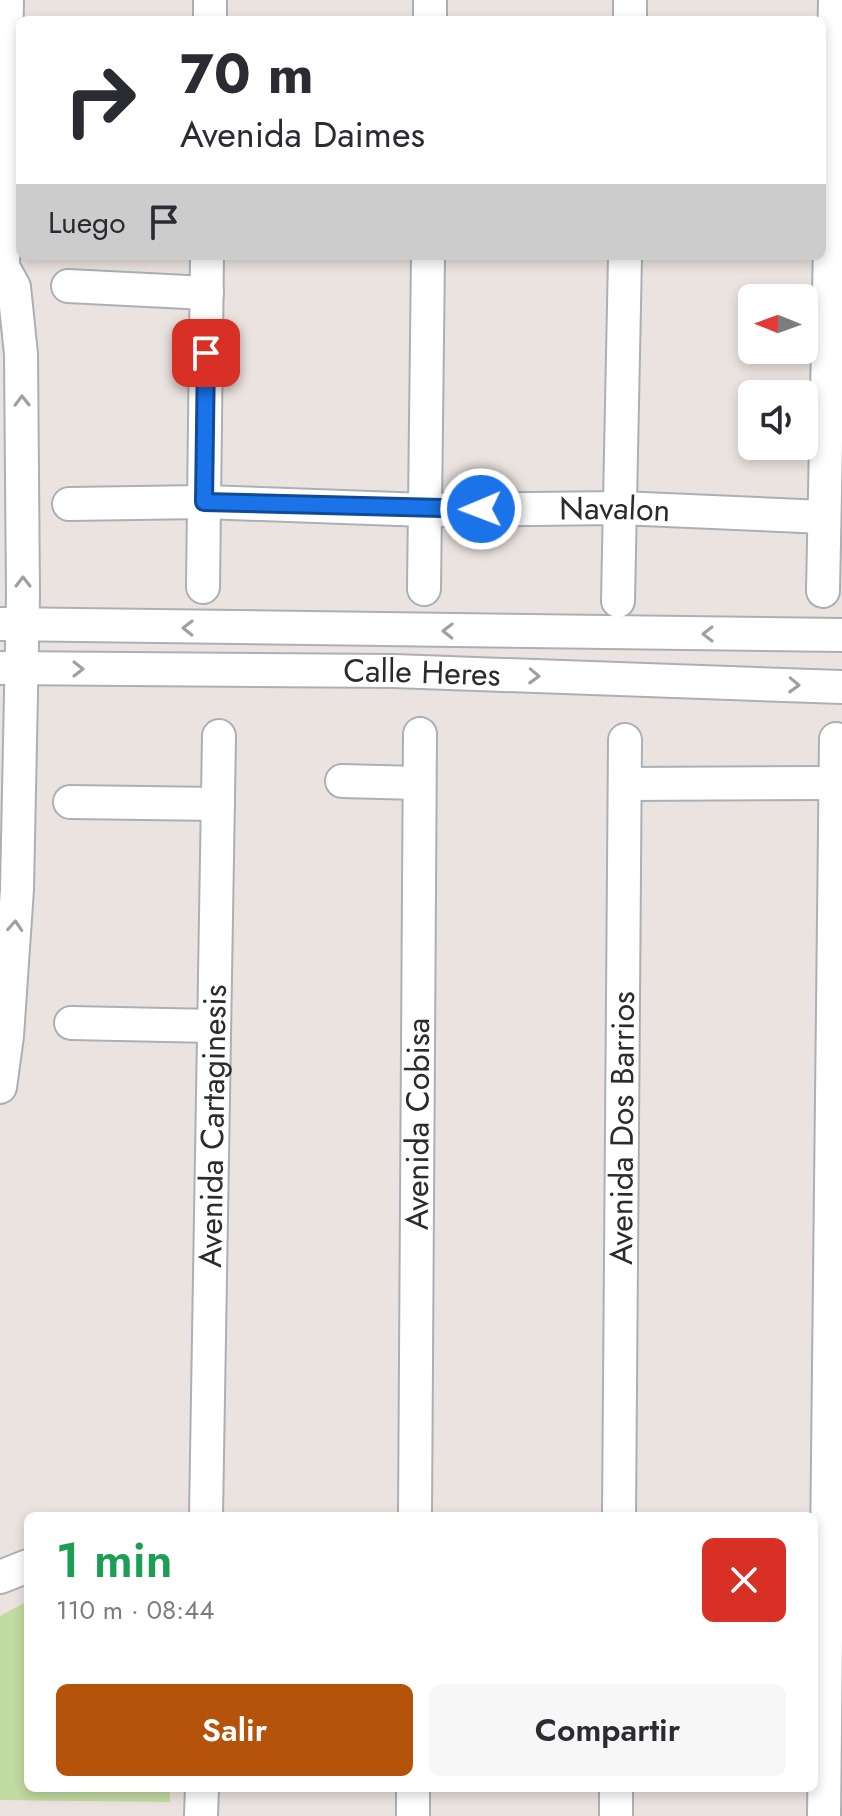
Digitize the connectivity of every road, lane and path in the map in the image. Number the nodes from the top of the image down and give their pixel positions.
1 (7, 0) edge
2 (835, 0) edge
3 (207, 260) edge
4 (428, 260) edge
5 (625, 260) edge
6 (1, 270) edge
7 (68, 286) dead end
8 (207, 293) junction
9 (204, 502) junction
10 (69, 504) dead end
11 (620, 508) junction
12 (425, 510) junction
13 (824, 517) junction
14 (203, 587) dead end
15 (424, 589) dead end
16 (823, 591) dead end
17 (618, 601) dead end
18 (11, 625) edge
19 (842, 635) edge
20 (11, 668) edge
21 (842, 687) edge
22 (420, 734) dead end
23 (219, 736) dead end
24 (836, 739) dead end
25 (625, 740) dead end
26 (342, 781) dead end
27 (419, 783) junction
28 (836, 783) junction
29 (625, 784) junction
30 (70, 802) dead end
31 (218, 804) junction
32 (71, 1023) dead end
33 (214, 1026) junction
34 (0, 1087) edge
35 (206, 1512) edge
36 (415, 1512) edge
37 (619, 1512) edge
38 (828, 1546) edge
39 (24, 1568) edge
40 (0, 1577) edge
41 (202, 1792) edge
42 (413, 1792) edge
43 (616, 1792) edge
44 (201, 1816) edge
45 (413, 1816) edge
46 (616, 1816) edge
47 (824, 1816) edge

1 - 6 street
2 - 13 street
3 - 8 street
4 - 12 street
5 - 11 street
18 -> 6 street
7 - 8 street
8 - 9 street
9 - 10 street, Navalon
9 - 12 street, Navalon
9 - 14 street
11 - 12 street, Navalon
11 - 13 street, Navalon
11 - 17 street
12 - 15 street
13 - 16 street
19 -> 18 street, Calle Heres
18 - 20 street
20 -> 21 street, Calle Heres
34 -> 20 street
22 - 27 street, Avenida Cobisa
23 - 31 street, Avenida Cartaginesis
24 - 28 street
25 - 29 street, Avenida Dos Barrios
26 - 27 street
27 - 36 street, Avenida Cobisa
28 - 29 street
28 - 38 street
29 - 37 street, Avenida Dos Barrios
30 - 31 street
31 - 33 street, Avenida Cartaginesis
32 - 33 street
33 - 35 street, Avenida Cartaginesis
38 - 47 street
39 - 40 street
41 - 44 street
42 - 45 street
43 - 46 street

